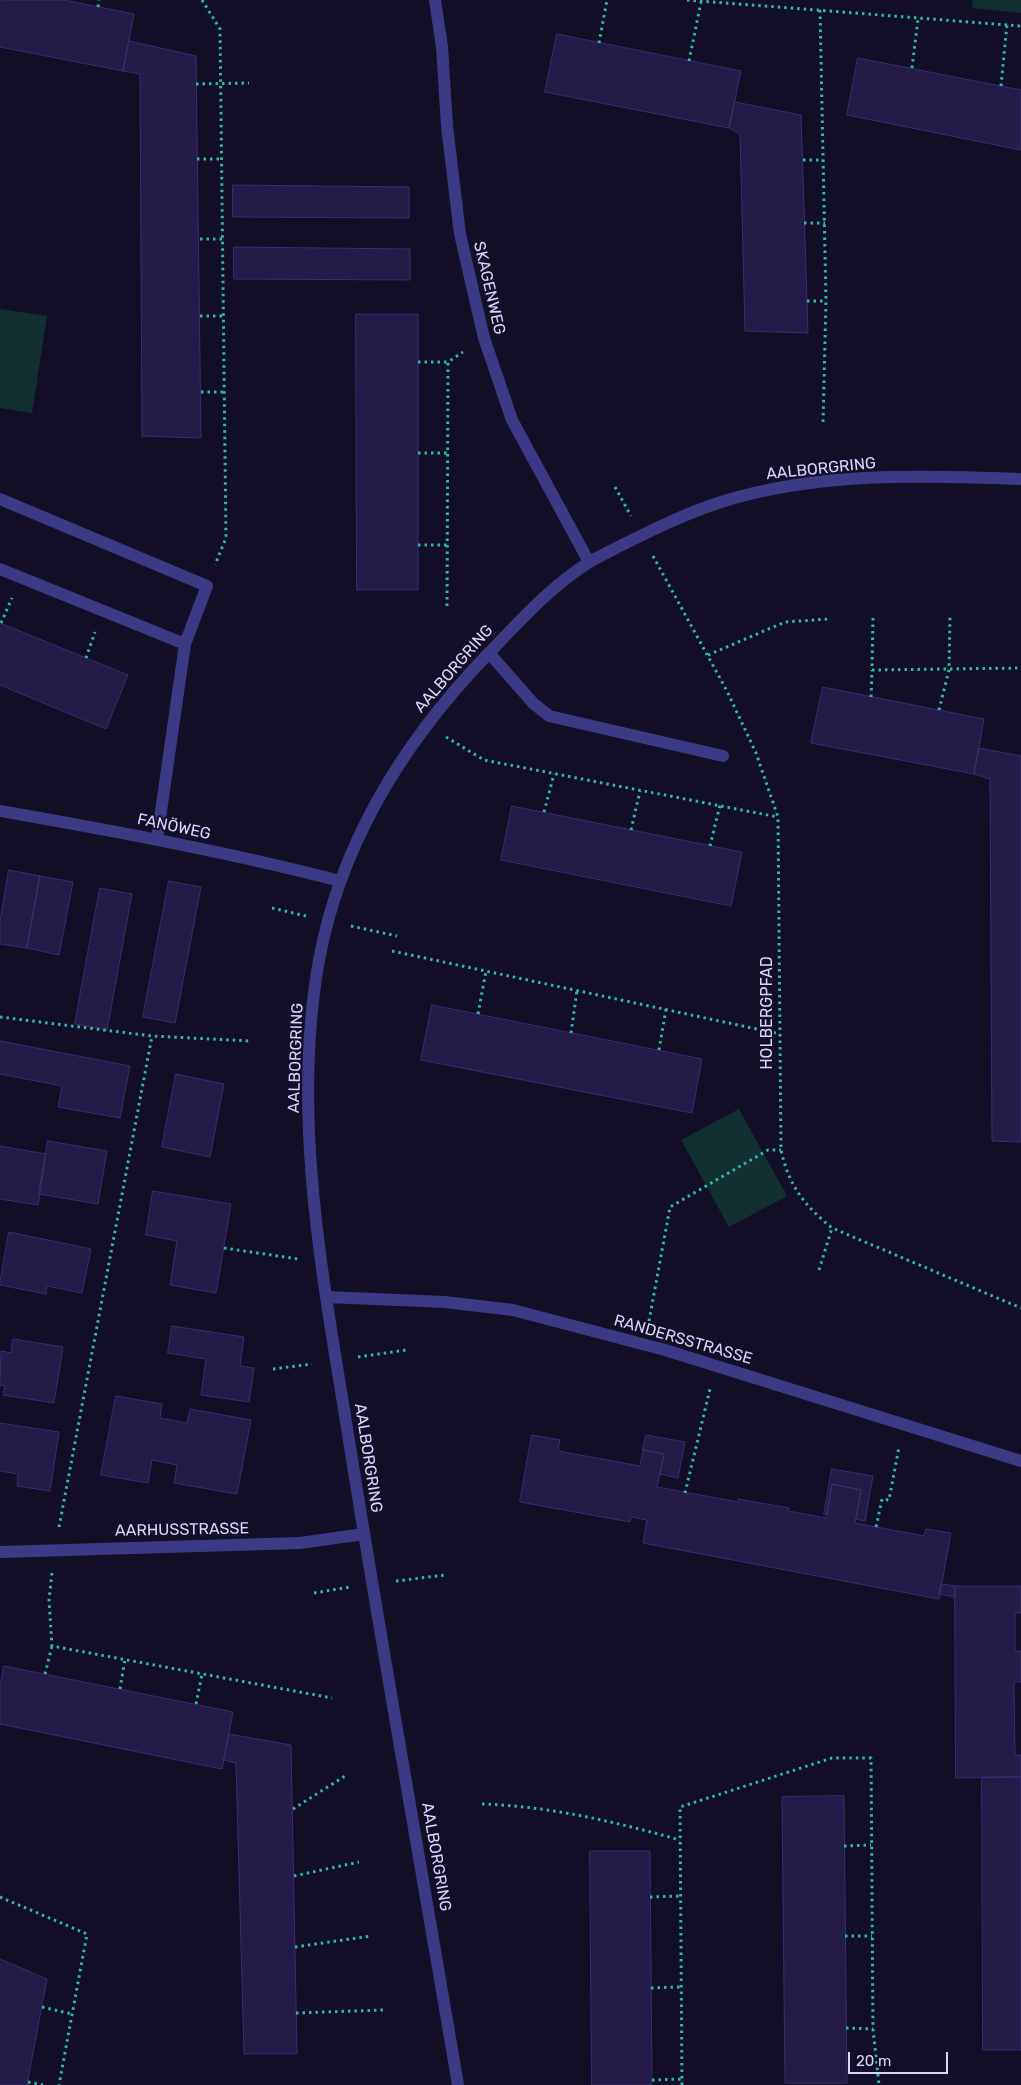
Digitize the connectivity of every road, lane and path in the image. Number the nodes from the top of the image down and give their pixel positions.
1 (99, 0) edge
2 (202, 0) edge
3 (434, 0) edge
4 (606, 0) edge
5 (687, 0) edge
6 (701, 2) junction
7 (98, 6) dead end
8 (820, 10) junction
9 (918, 19) junction
10 (1007, 24) junction
11 (1021, 26) edge
12 (599, 42) dead end
13 (689, 60) dead end
14 (912, 68) dead end
15 (221, 83) junction
16 (249, 83) dead end
17 (196, 84) dead end
18 (1001, 86) dead end
19 (198, 159) dead end
20 (222, 159) junction
21 (803, 160) dead end
22 (823, 160) junction
23 (804, 223) dead end
24 (825, 223) junction
25 (200, 239) dead end
26 (223, 239) junction
27 (807, 301) dead end
28 (826, 301) junction
29 (200, 316) dead end
30 (224, 316) junction
31 (484, 338) junction
32 (418, 362) dead end
33 (448, 362) junction
34 (201, 392) dead end
35 (226, 392) junction
36 (823, 422) dead end
37 (418, 453) dead end
38 (449, 453) junction
39 (1021, 479) edge
40 (0, 499) edge
41 (418, 545) dead end
42 (448, 545) junction
43 (589, 562) junction
44 (0, 568) edge
45 (207, 586) junction
46 (677, 598) dead end
47 (448, 606) dead end
48 (950, 616) dead end
49 (873, 618) dead end
50 (829, 619) dead end
51 (185, 644) junction
52 (489, 653) junction
53 (708, 655) junction
54 (1021, 668) edge
55 (872, 670) junction
56 (949, 670) junction
57 (871, 696) dead end
58 (939, 710) dead end
59 (427, 724) junction
60 (723, 756) dead end
61 (554, 774) junction
62 (640, 791) junction
63 (720, 806) junction
64 (0, 810) edge
65 (544, 812) dead end
66 (778, 817) junction
67 (630, 830) dead end
68 (157, 839) junction
69 (710, 846) dead end
70 (340, 881) junction
71 (392, 951) dead end
72 (486, 971) junction
73 (578, 990) junction
74 (666, 1009) junction
75 (478, 1014) dead end
76 (0, 1017) edge
77 (571, 1033) dead end
78 (780, 1034) junction
79 (152, 1036) junction
80 (250, 1041) dead end
81 (659, 1050) dead end
82 (781, 1150) junction
83 (832, 1228) junction
84 (224, 1248) dead end
85 (294, 1259) dead end
86 (819, 1270) dead end
87 (328, 1297) junction
88 (1021, 1308) edge
89 (644, 1345) junction
90 (717, 1366) junction
91 (905, 1425) junction
92 (1021, 1460) edge
93 (685, 1493) dead end
94 (876, 1527) dead end
95 (364, 1534) junction
96 (55, 1549) junction
97 (0, 1552) edge
98 (52, 1646) junction
99 (124, 1659) junction
100 (45, 1674) dead end
101 (202, 1674) junction
102 (120, 1689) dead end
103 (332, 1698) dead end
104 (196, 1704) dead end
105 (345, 1776) dead end
106 (482, 1804) dead end
107 (293, 1809) dead end
108 (680, 1840) junction
109 (871, 1845) junction
110 (844, 1846) dead end
111 (359, 1862) dead end
112 (294, 1876) dead end
113 (681, 1896) junction
114 (0, 1897) edge
115 (650, 1897) dead end
116 (371, 1936) dead end
117 (845, 1936) dead end
118 (872, 1936) junction
119 (295, 1947) dead end
120 (682, 1987) junction
121 (651, 1988) dead end
122 (42, 2007) dead end
123 (383, 2010) dead end
124 (72, 2014) junction
125 (296, 2014) dead end
126 (846, 2028) dead end
127 (874, 2029) junction
128 (652, 2080) dead end
129 (682, 2080) junction
130 (28, 2082) dead end
131 (43, 2085) edge
132 (59, 2085) edge
133 (458, 2085) edge
134 (682, 2085) edge
135 (879, 2085) edge

1 - 7 path
2 - 15 path
3 - 31 street, SKAGENWEG
4 - 12 path
5 - 6 path
6 - 8 path
6 - 13 path
8 - 9 path
8 - 22 path
9 - 10 path
9 - 14 path
10 - 11 path
10 - 18 path
15 - 16 path
15 - 17 path
15 - 20 path
19 - 20 path
20 - 26 path
21 - 22 path
22 - 24 path
23 - 24 path
24 - 28 path
25 - 26 path
26 - 30 path
27 - 28 path
28 - 36 path
29 - 30 path
30 - 35 path
31 - 33 path
31 - 43 street, SKAGENWEG
32 - 33 path
33 - 38 path
34 - 35 path
35 - 45 path
37 - 38 path
38 - 42 path
39 - 43 street, AALBORGRING
40 - 45 street
41 - 42 path
42 - 47 path
43 - 52 street, AALBORGRING
44 - 51 street
45 - 51 street
46 - 53 path, HOLBERGPFAD
48 - 56 path
49 - 55 path
50 - 53 path
51 - 68 street
52 - 59 street, AALBORGRING
52 - 60 street
53 - 66 path, HOLBERGPFAD
54 - 56 path
55 - 56 path
55 - 57 path
56 - 58 path
59 - 61 path
59 - 70 street, AALBORGRING
61 - 62 path
61 - 65 path
62 - 63 path
62 - 67 path
63 - 66 path
63 - 69 path
64 - 68 street, FANÖWEG
66 - 78 path, HOLBERGPFAD
68 - 70 street, FANÖWEG
70 - 87 street, AALBORGRING
71 - 72 path
72 - 73 path
72 - 75 path
73 - 74 path
73 - 77 path
74 - 78 path
74 - 81 path
76 - 79 path
78 - 82 path, HOLBERGPFAD
79 - 80 path
79 - 96 path
82 - 83 path, HOLBERGPFAD
82 - 89 path
83 - 86 path
83 - 88 path, HOLBERGPFAD
84 - 85 path
87 - 89 street, RANDERSSTRASSE
87 - 95 street, AALBORGRING
89 - 90 street, RANDERSSTRASSE
90 - 91 street, RANDERSSTRASSE
90 - 93 path
91 - 92 street, RANDERSSTRASSE
91 - 94 path
95 - 96 street, AARHUSSTRASSE
95 - 133 street, AALBORGRING
96 - 97 street, AARHUSSTRASSE
96 - 98 path
98 - 99 path
98 - 100 path
99 - 101 path
99 - 102 path
101 - 103 path
101 - 104 path
105 - 107 path
106 - 108 path
108 - 109 path
108 - 113 path
109 - 110 path
109 - 118 path
111 - 112 path
113 - 115 path
113 - 120 path
114 - 124 path
116 - 119 path
117 - 118 path
118 - 127 path
120 - 121 path
120 - 129 path
122 - 124 path
123 - 125 path
124 - 132 path
126 - 127 path
127 - 135 path
128 - 129 path
129 - 134 path
130 - 131 path

